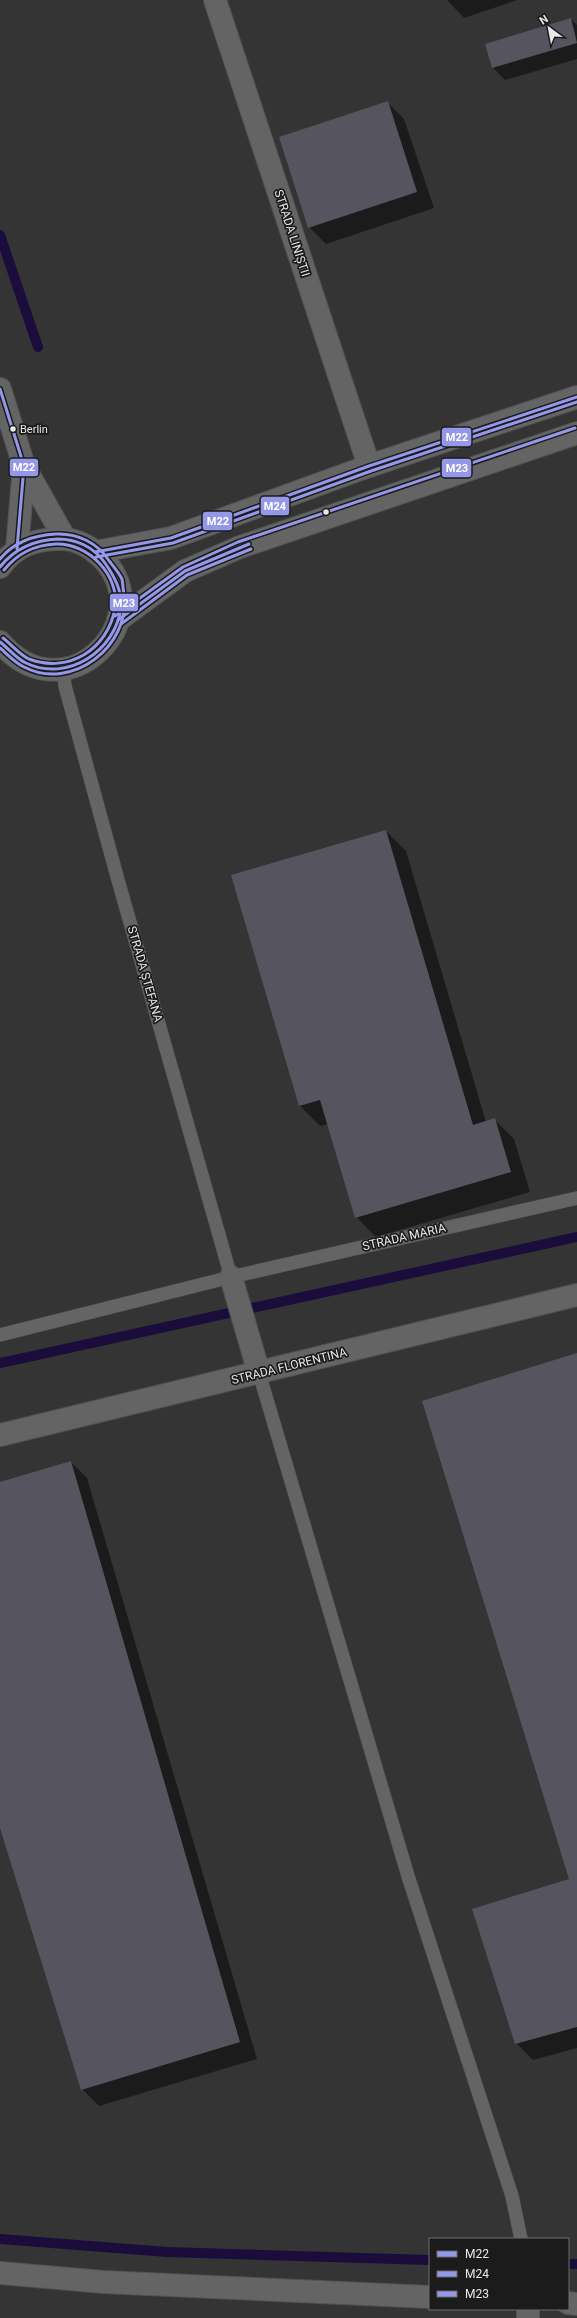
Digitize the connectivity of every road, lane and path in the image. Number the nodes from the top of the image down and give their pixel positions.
1 (214, 0) edge
2 (0, 389) edge
3 (577, 396) edge
4 (577, 433) edge
5 (24, 466) junction
6 (369, 466) junction
7 (64, 539) junction
8 (17, 549) junction
9 (95, 552) junction
10 (0, 567) edge
11 (118, 620) junction
12 (3, 650) edge
13 (63, 669) junction
14 (577, 1198) edge
15 (233, 1284) junction
16 (577, 1295) edge
17 (0, 1335) edge
18 (259, 1373) junction
19 (0, 1435) edge
20 (521, 2238) edge
21 (0, 2273) edge
22 (429, 2297) edge

1 - 6 street, STRADA LINIȘTII
2 - 5 street
3 - 6 street
4 - 11 street
5 - 7 street
5 - 8 street
6 - 9 street
7 - 8 street
7 - 9 street
8 - 10 street
9 - 11 street
11 - 13 street
12 - 13 street
13 - 15 lane, STRADA ȘTEFANA
14 - 15 lane, STRADA MARIA
15 - 17 lane, STRADA MARIA
15 - 18 street
16 - 18 street, STRADA FLORENTINA
18 - 19 street, STRADA FLORENTINA
18 - 20 lane
21 - 22 street

